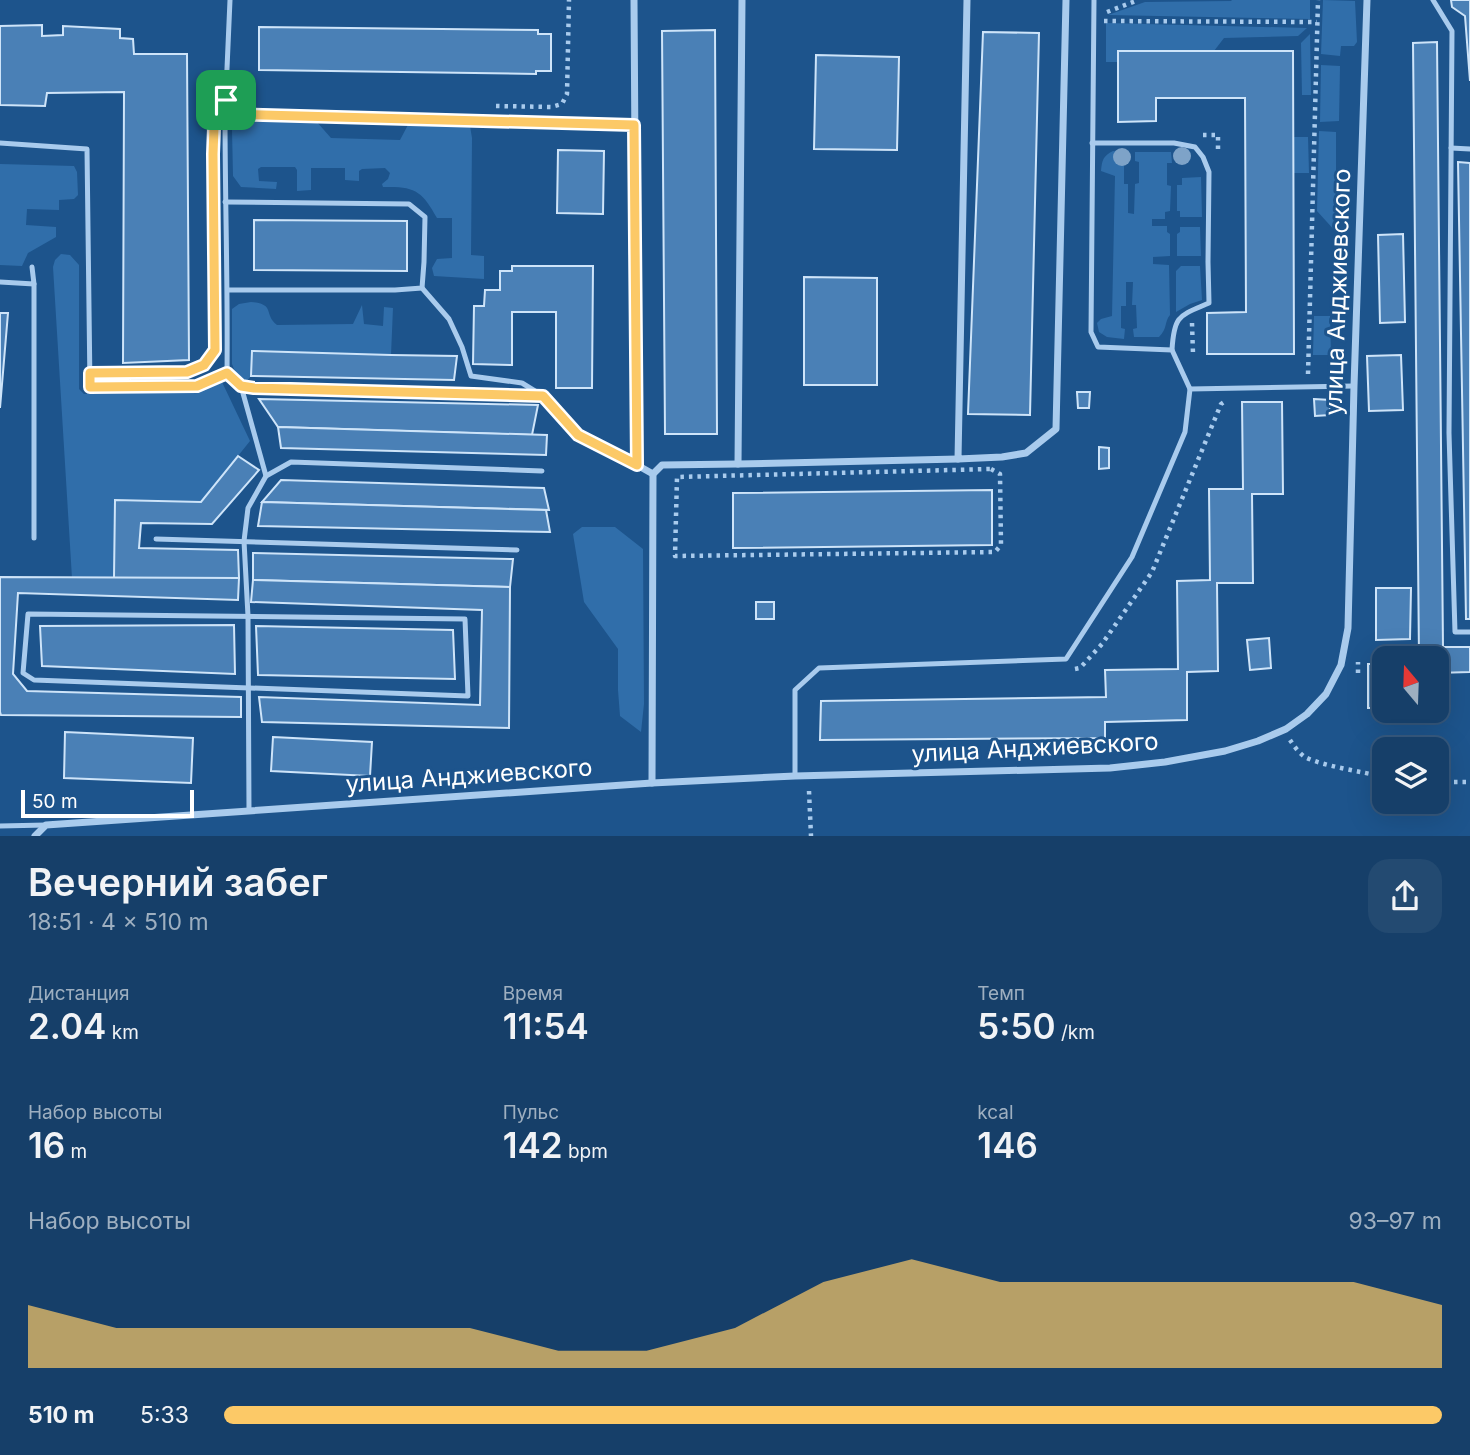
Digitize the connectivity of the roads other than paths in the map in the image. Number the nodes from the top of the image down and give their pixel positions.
1 (230, 0) edge
2 (634, 0) edge
3 (742, 0) edge
4 (967, 0) edge
5 (1066, 0) edge
6 (1094, 0) edge
7 (1367, 0) edge
8 (1433, 0) edge
9 (225, 114) junction
10 (634, 125) junction
11 (0, 143) edge
12 (1092, 143) junction
13 (1451, 148) junction
14 (1470, 149) edge
15 (225, 202) junction
16 (32, 267) dead end
17 (0, 282) edge
18 (33, 284) junction
19 (422, 288) junction
20 (228, 290) junction
21 (1172, 350) junction
22 (227, 373) junction
23 (241, 386) junction
24 (1354, 386) junction
25 (1190, 388) junction
26 (543, 396) junction
27 (958, 459) junction
28 (738, 464) junction
29 (637, 465) junction
30 (542, 471) dead end
31 (653, 474) junction
32 (266, 476) junction
33 (34, 538) dead end
34 (156, 539) dead end
35 (244, 541) junction
36 (517, 550) dead end
37 (248, 616) junction
38 (1470, 632) edge
39 (247, 687) junction
40 (796, 776) junction
41 (652, 783) junction
42 (248, 810) junction
43 (46, 825) junction
44 (0, 826) edge
45 (35, 835) edge

1 - 9 lane
2 - 10 street
3 - 28 street
4 - 27 street
5 - 27 street
6 - 12 lane
7 - 24 street, улица Анджиевского
8 - 13 lane
9 - 10 lane
9 - 15 lane
10 - 29 street
11 - 22 lane
12 - 21 lane
12 - 21 lane
13 - 14 lane
13 - 38 lane
15 - 19 lane
15 - 20 lane
16 - 18 lane
17 - 18 lane
18 - 33 lane
19 - 20 lane
19 - 26 lane
20 - 22 lane
21 - 25 lane
22 - 23 lane
23 - 26 lane
23 - 32 lane
24 - 25 lane
24 - 40 street, улица Анджиевского
25 - 40 lane
26 - 29 lane
27 - 28 street
28 - 31 street
29 - 31 street
30 - 32 lane
31 - 41 street
32 - 35 lane
34 - 35 lane
35 - 36 lane
35 - 37 lane
37 - 39 lane
37 - 39 lane
37 - 39 lane
39 - 42 lane
40 - 41 street, улица Анджиевского
41 - 42 street, улица Анджиевского
42 - 43 street, улица Анджиевского
43 - 44 lane
43 - 45 street

